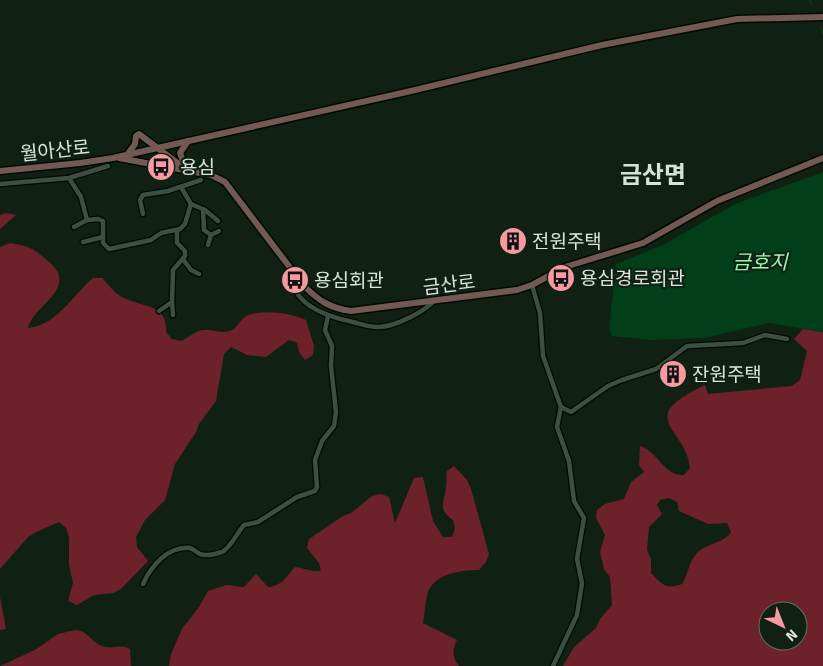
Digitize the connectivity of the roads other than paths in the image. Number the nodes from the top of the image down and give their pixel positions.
1 (822, 16) edge
2 (188, 141) junction
3 (156, 148) junction
4 (127, 154) junction
5 (113, 158) junction
6 (823, 158) edge
7 (108, 166) dead end
8 (187, 170) junction
9 (0, 171) edge
10 (69, 178) junction
11 (201, 180) dead end
12 (0, 184) edge
13 (180, 187) junction
14 (191, 204) junction
15 (203, 209) junction
16 (143, 214) dead end
17 (87, 220) junction
18 (218, 221) dead end
19 (74, 227) dead end
20 (177, 231) junction
21 (219, 231) dead end
22 (211, 235) junction
23 (103, 237) junction
24 (84, 242) dead end
25 (208, 245) dead end
26 (183, 259) junction
27 (290, 269) junction
28 (199, 274) dead end
29 (532, 286) junction
30 (434, 301) junction
31 (172, 302) junction
32 (159, 311) dead end
33 (174, 315) dead end
34 (328, 316) junction
35 (787, 339) dead end
36 (561, 407) junction
37 (143, 584) dead end
38 (553, 666) edge

1 - 2 street
2 - 3 street
2 - 8 street
3 - 4 street
3 - 4 street
3 - 8 street
4 - 5 street
5 - 8 street, 금산로
5 - 9 street, 월아산로
6 - 29 street, 금산로
7 - 10 street
8 - 27 street, 금산로
10 - 12 street
10 - 17 street
11 - 13 street
13 - 14 street
13 - 16 street
14 - 15 street
14 - 20 street
15 - 18 street
15 - 22 street
17 - 19 street
17 - 23 street
20 - 23 street
20 - 26 street
21 - 22 street
22 - 25 street
23 - 24 street
26 - 28 street
26 - 31 street
27 - 30 street, 금산로
27 - 34 street
29 - 30 street, 금산로
29 - 36 street
30 - 34 street
31 - 32 street
31 - 33 street
34 - 37 street
35 - 36 street
36 - 38 street

